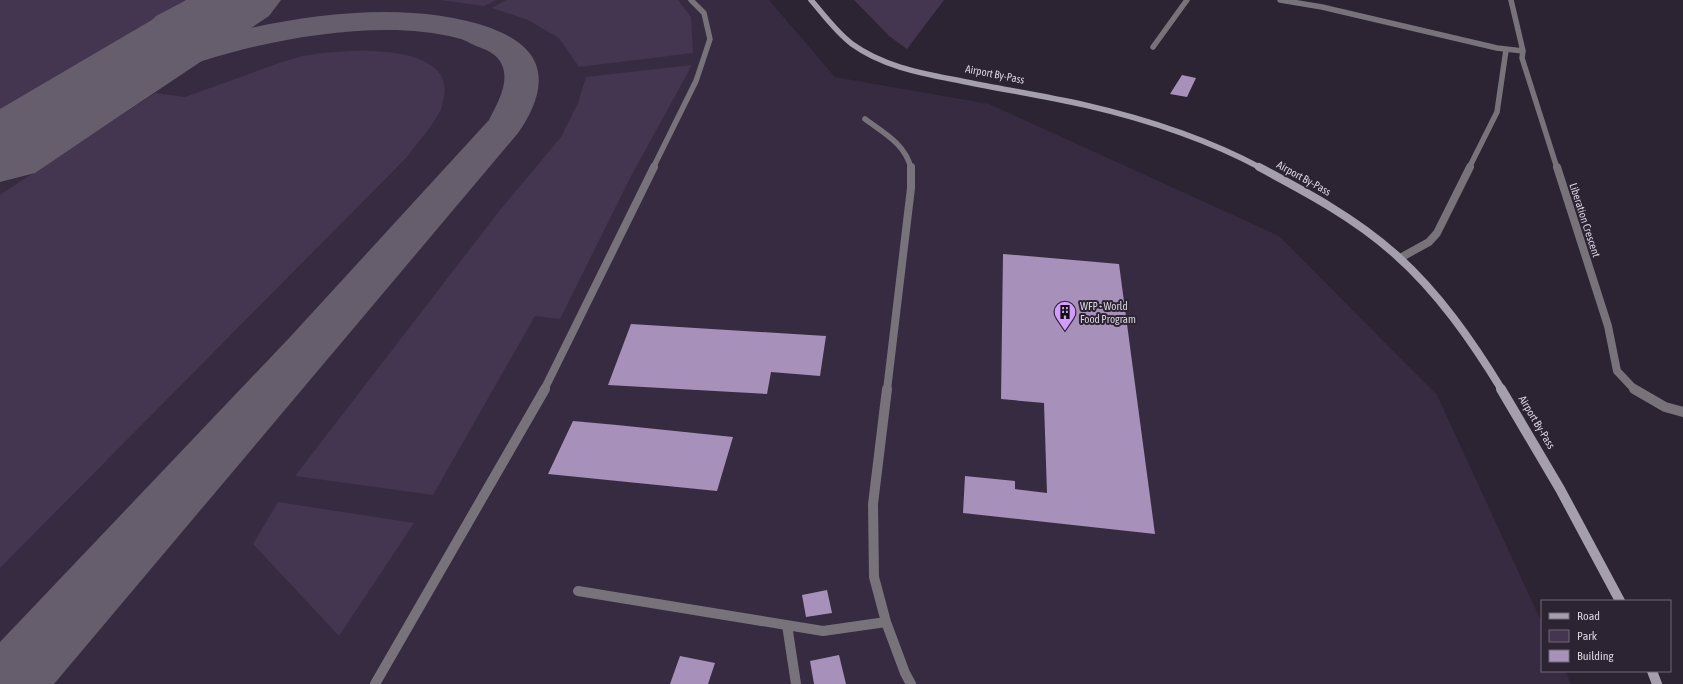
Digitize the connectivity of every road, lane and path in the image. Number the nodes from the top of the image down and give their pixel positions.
1 (691, 0) edge
2 (811, 0) edge
3 (1187, 0) edge
4 (1280, 0) edge
5 (1324, 0) edge
6 (1511, 0) edge
7 (1322, 7) junction
8 (1153, 47) dead end
9 (1506, 50) junction
10 (1523, 51) junction
11 (865, 119) dead end
12 (1400, 258) junction
13 (1683, 412) edge
14 (578, 591) dead end
15 (1619, 600) edge
16 (886, 622) junction
17 (787, 625) junction
18 (1652, 672) edge
19 (375, 684) edge
20 (796, 684) edge
21 (911, 684) edge
22 (1657, 684) edge

1 - 19 street
2 - 12 main road, Airport By-Pass
3 - 8 street
4 - 7 street
5 - 7 street
6 - 10 street, Liberation Crescent
7 - 9 street
9 - 10 street
9 - 12 street
10 - 13 street, Liberation Crescent
11 - 16 street
12 - 15 main road, Airport By-Pass
14 - 17 street
16 - 17 street
16 - 21 street
17 - 20 street
18 - 22 main road

